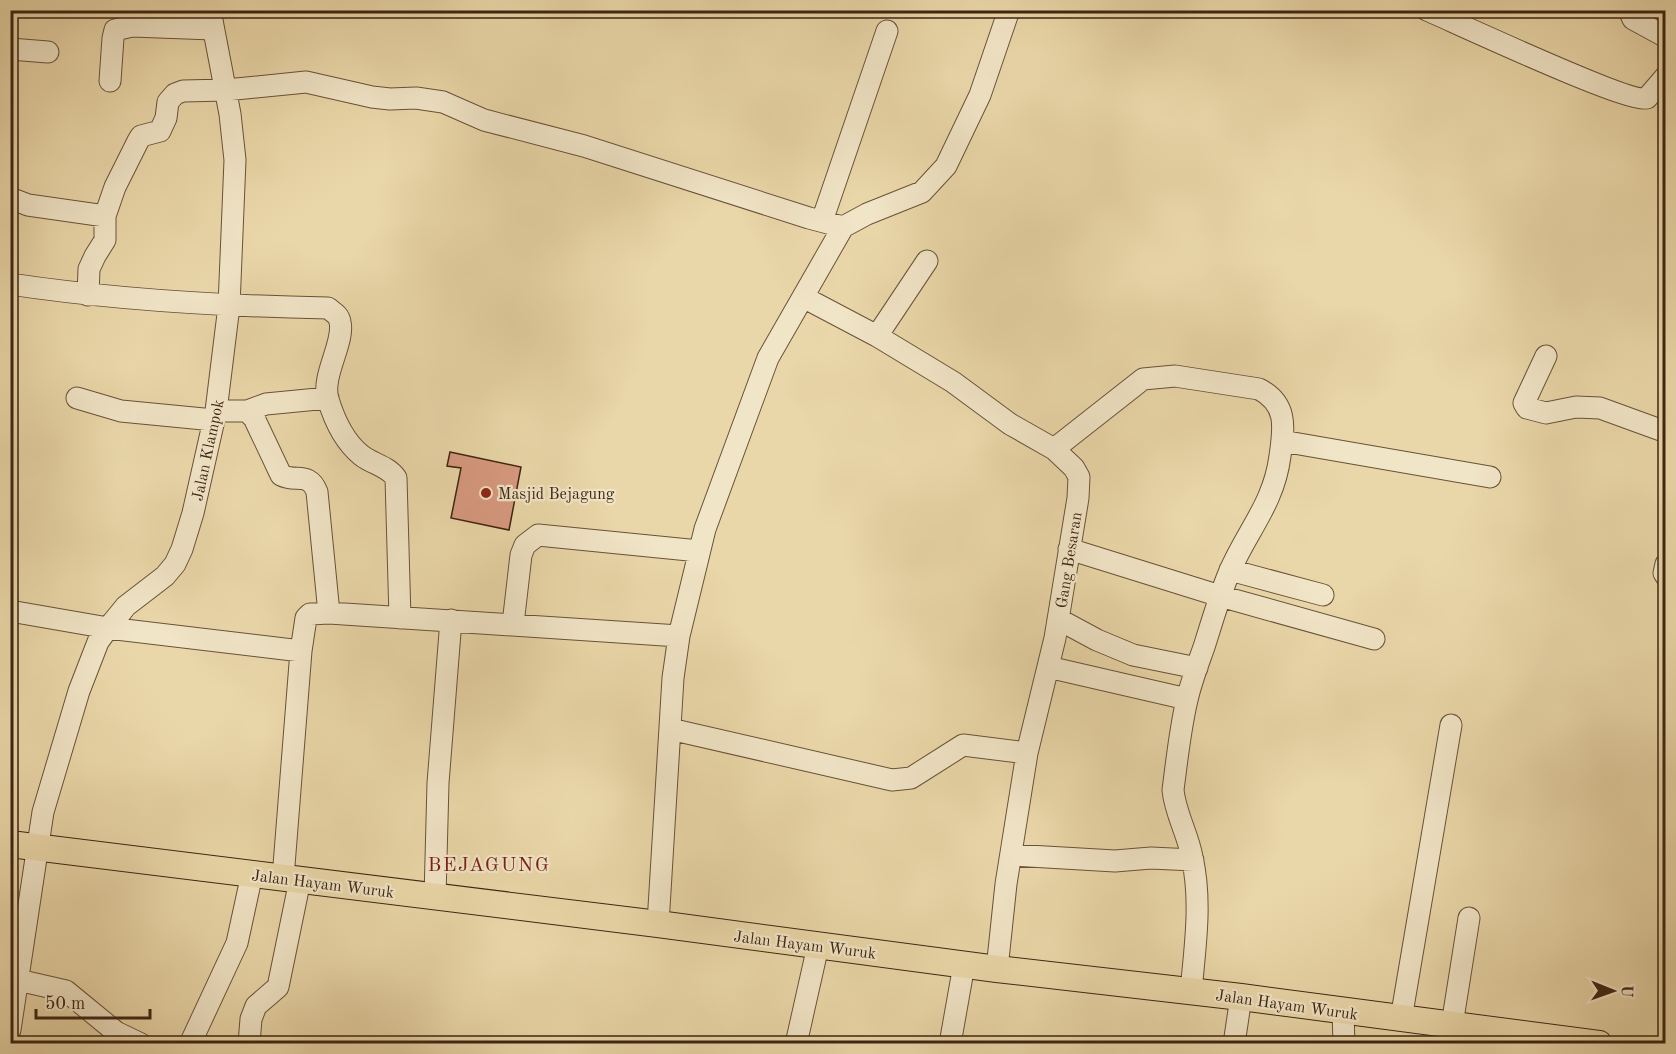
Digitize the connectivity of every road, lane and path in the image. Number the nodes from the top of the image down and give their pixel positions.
1 (1009, 10) edge
2 (1427, 10) edge
3 (1629, 10) edge
4 (212, 20) edge
5 (887, 31) dead end
6 (1665, 37) edge
7 (10, 49) edge
8 (48, 52) dead end
9 (1665, 75) edge
10 (110, 81) dead end
11 (226, 90) junction
12 (10, 198) edge
13 (105, 216) junction
14 (822, 221) junction
15 (843, 226) junction
16 (927, 261) dead end
17 (10, 284) edge
18 (88, 295) junction
19 (803, 297) junction
20 (229, 306) junction
21 (877, 336) junction
22 (1546, 356) dead end
23 (77, 398) dead end
24 (328, 398) junction
25 (247, 411) junction
26 (215, 415) junction
27 (1665, 432) edge
28 (1281, 441) junction
29 (1054, 449) junction
30 (1490, 477) dead end
31 (1070, 549) junction
32 (699, 551) junction
33 (1665, 564) edge
34 (1230, 570) junction
35 (1665, 576) edge
36 (1323, 595) dead end
37 (1220, 596) junction
38 (10, 611) edge
39 (329, 613) junction
40 (400, 618) junction
41 (1058, 619) junction
42 (451, 620) junction
43 (513, 624) junction
44 (108, 628) junction
45 (679, 636) junction
46 (1374, 639) dead end
47 (300, 651) junction
48 (1048, 667) junction
49 (1197, 668) junction
50 (1187, 699) junction
51 (1451, 725) dead end
52 (670, 729) junction
53 (1027, 753) junction
54 (10, 843) edge
55 (37, 847) junction
56 (1011, 855) junction
57 (1193, 860) junction
58 (252, 874) junction
59 (292, 879) junction
60 (435, 897) junction
61 (1468, 918) dead end
62 (658, 924) junction
63 (818, 946) junction
64 (964, 965) junction
65 (997, 969) junction
66 (18, 980) junction
67 (1191, 991) junction
68 (1241, 997) junction
69 (1343, 1011) junction
70 (1401, 1018) junction
71 (1452, 1025) junction
72 (10, 1030) edge
73 (141, 1044) edge
74 (190, 1044) edge
75 (249, 1044) edge
76 (796, 1044) edge
77 (950, 1044) edge
78 (1234, 1044) edge
79 (1344, 1044) edge
80 (1599, 1044) edge

1 - 15 street
2 - 9 street
3 - 6 street
4 - 10 street
4 - 11 street, Jalan Klampok
5 - 14 street
7 - 8 street
11 - 13 street
11 - 14 street
11 - 20 street, Jalan Klampok
12 - 13 street
13 - 18 street
14 - 15 street
15 - 19 street
16 - 21 street
17 - 18 street
18 - 20 street
19 - 21 street, Gang Besaran
19 - 32 street
20 - 24 street
20 - 26 street, Jalan Klampok
21 - 29 street, Gang Besaran
22 - 27 street
23 - 26 street
24 - 25 street
24 - 40 street
25 - 26 street
25 - 39 street
26 - 44 street, Jalan Klampok
28 - 29 street
28 - 30 street
28 - 34 street
29 - 31 street, Gang Besaran
31 - 37 street
31 - 41 street, Gang Besaran
32 - 43 street
32 - 45 street
33 - 35 street
34 - 36 street
34 - 37 street
37 - 46 street
37 - 49 street
38 - 44 street
39 - 40 street
39 - 47 street
40 - 42 street
41 - 48 street, Gang Besaran
41 - 49 street
42 - 43 street
42 - 60 street
43 - 45 street
44 - 47 street
44 - 55 street, Jalan Klampok
45 - 52 street
47 - 59 street
48 - 50 street
48 - 53 street, Gang Besaran
49 - 50 street
50 - 57 street
51 - 70 street
52 - 53 street
52 - 62 street
53 - 56 street, Gang Besaran
54 - 55 main road, Jalan Hayam Wuruk
55 - 58 main road, Jalan Hayam Wuruk
55 - 66 street, Jalan Klampok
56 - 57 street
56 - 65 street, Gang Besaran
57 - 67 street
58 - 59 main road, Jalan Hayam Wuruk
58 - 74 street
59 - 60 main road, Jalan Hayam Wuruk
59 - 75 street
60 - 62 main road, Jalan Hayam Wuruk
61 - 71 street
62 - 63 main road, Jalan Hayam Wuruk
63 - 64 main road, Jalan Hayam Wuruk
63 - 76 street
64 - 65 main road, Jalan Hayam Wuruk
64 - 77 street
65 - 67 main road, Jalan Hayam Wuruk
66 - 72 street, Jalan Klampok
66 - 73 street
67 - 68 main road, Jalan Hayam Wuruk
68 - 69 main road, Jalan Hayam Wuruk
68 - 78 street
69 - 70 main road, Jalan Hayam Wuruk
69 - 79 street
70 - 71 main road, Jalan Hayam Wuruk
71 - 80 main road, Jalan Hayam Wuruk

